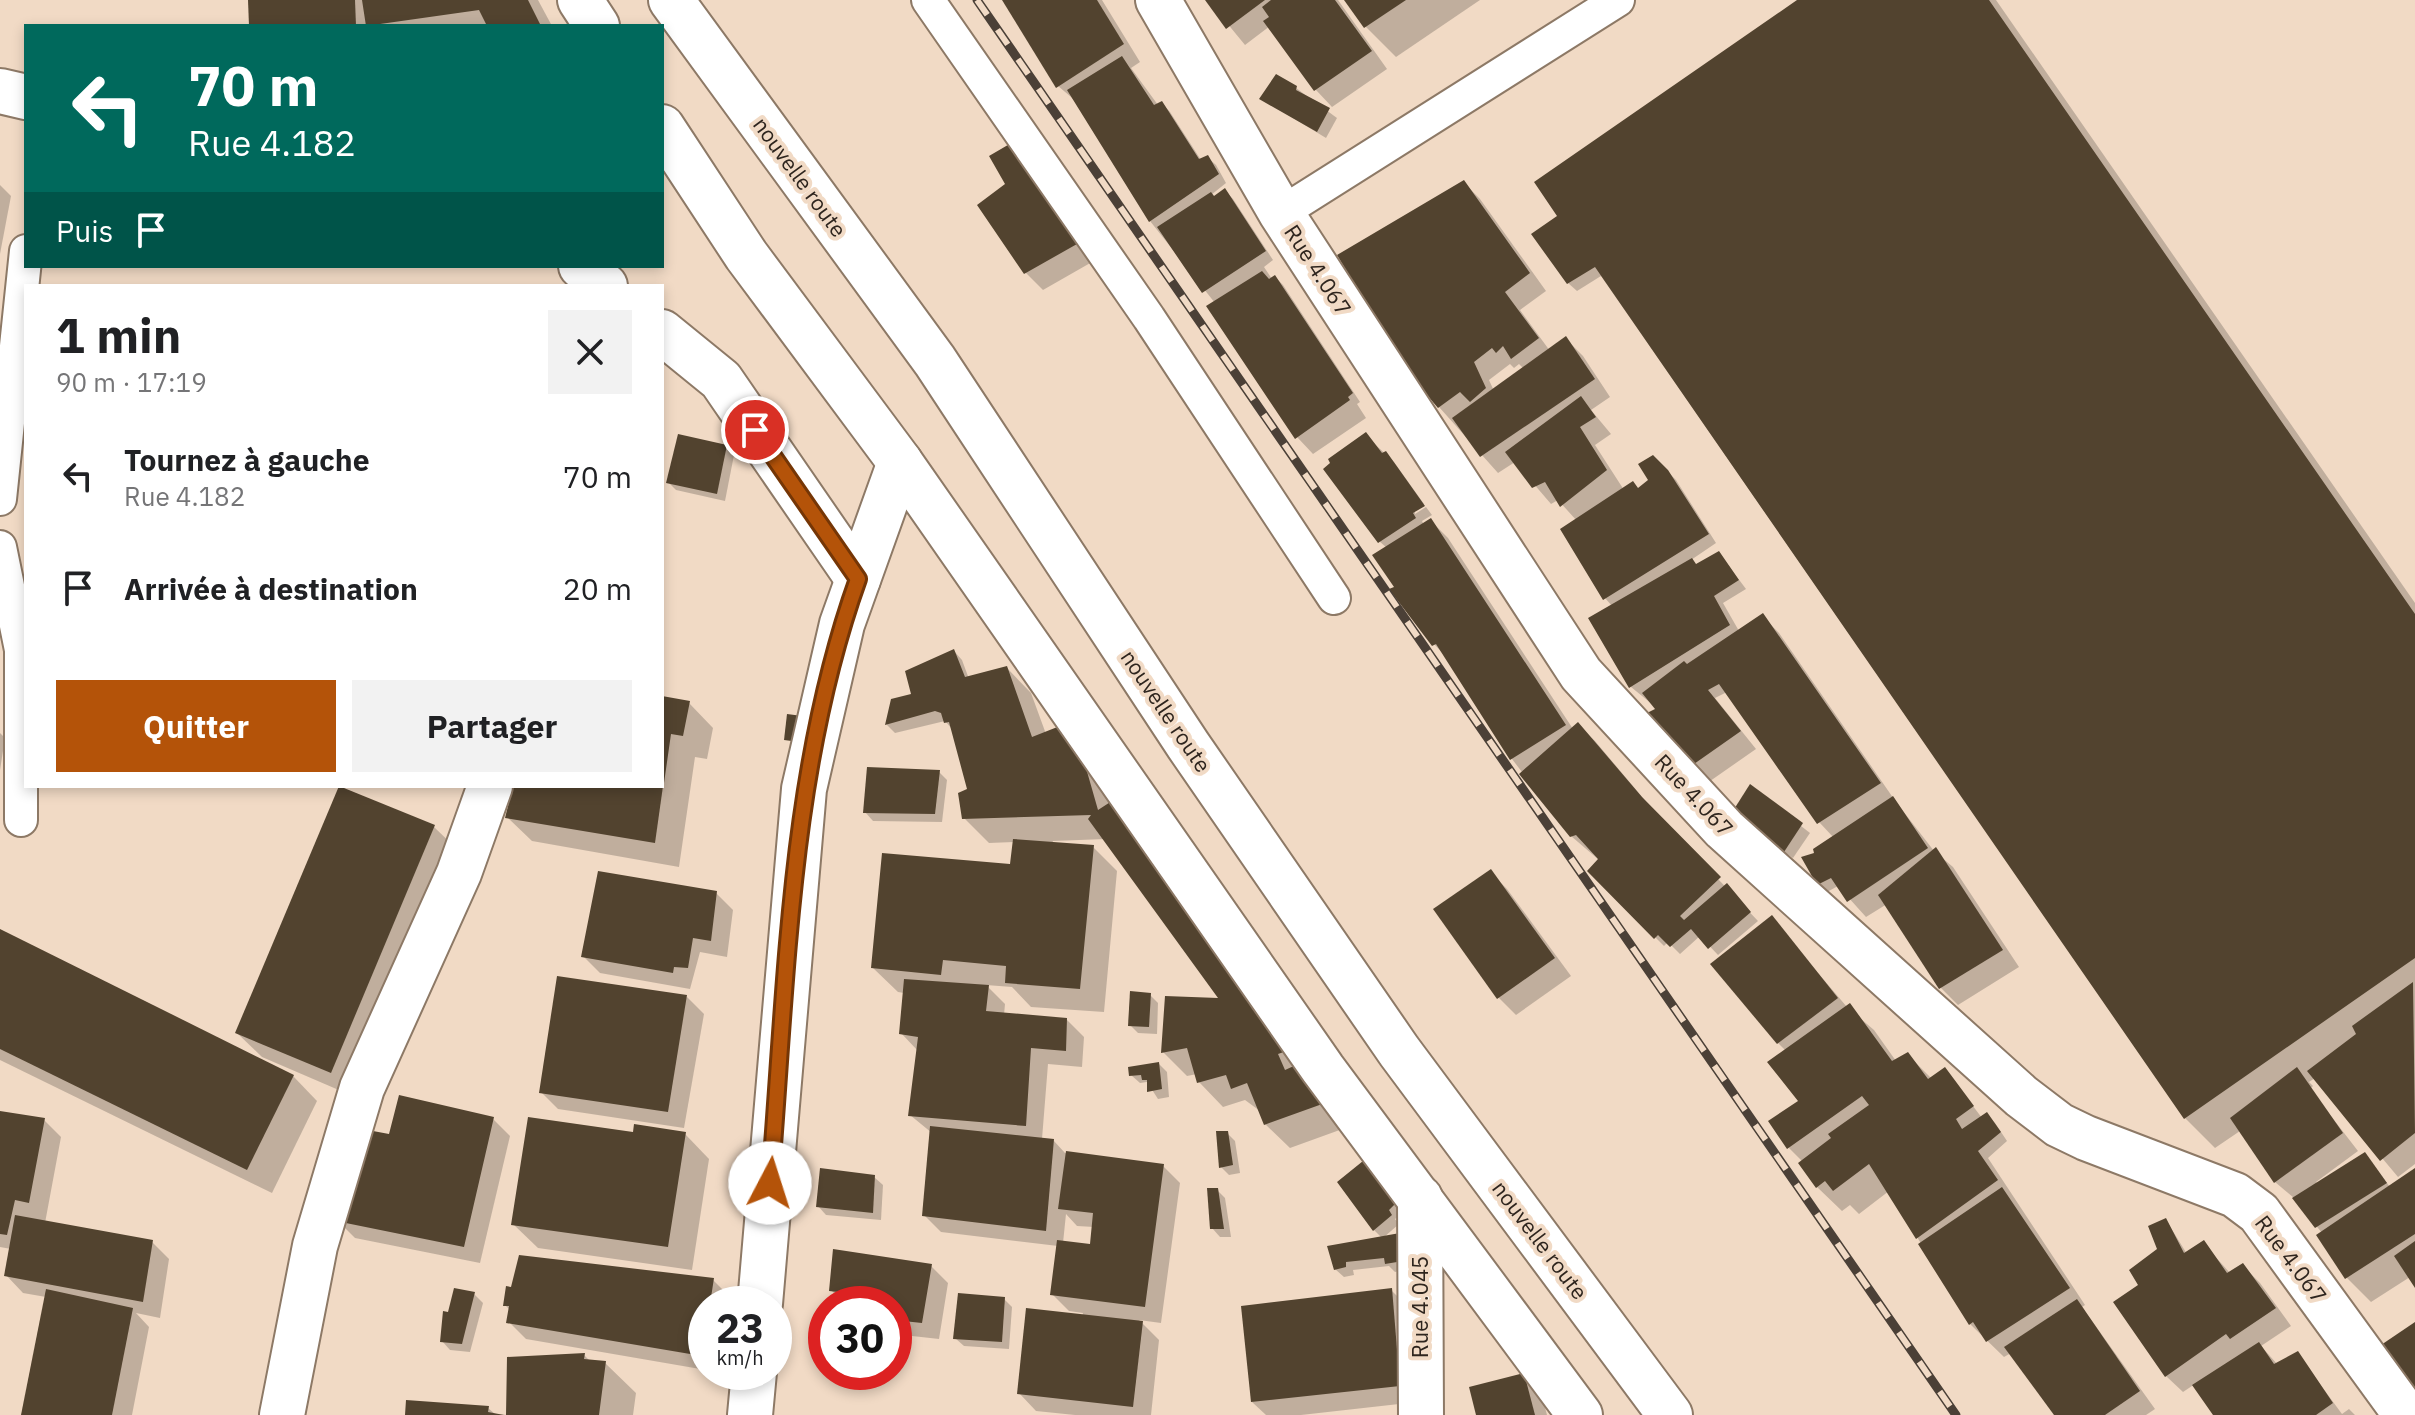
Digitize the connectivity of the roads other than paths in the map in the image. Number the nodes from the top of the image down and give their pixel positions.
1 (580, 0) edge
2 (671, 0) edge
3 (928, 0) edge
4 (1158, 0) edge
5 (1618, 0) edge
6 (596, 24) edge
7 (0, 91) edge
8 (24, 97) edge
9 (664, 130) edge
10 (1281, 213) junction
11 (24, 268) edge
12 (583, 268) edge
13 (603, 284) edge
14 (664, 334) edge
15 (900, 462) junction
16 (0, 499) edge
17 (0, 547) edge
18 (858, 579) junction
19 (1334, 598) dead end
20 (489, 788) edge
21 (21, 820) dead end
22 (1420, 1198) junction
23 (762, 1286) edge
24 (752, 1390) edge
25 (282, 1415) edge
26 (750, 1415) edge
27 (1421, 1415) edge
28 (1580, 1415) edge
29 (1670, 1415) edge
30 (2406, 1415) edge

1 - 6 main road
2 - 29 main road, nouvelle route
3 - 19 lane
4 - 10 main road, Rue 4.067
5 - 10 lane
7 - 8 main road
9 - 15 main road
10 - 30 main road, Rue 4.067
11 - 16 lane
12 - 13 main road
14 - 18 main road
15 - 18 main road
15 - 22 main road
17 - 21 lane
18 - 23 main road
20 - 25 main road
22 - 27 main road, Rue 4.045
22 - 28 main road
24 - 26 main road

